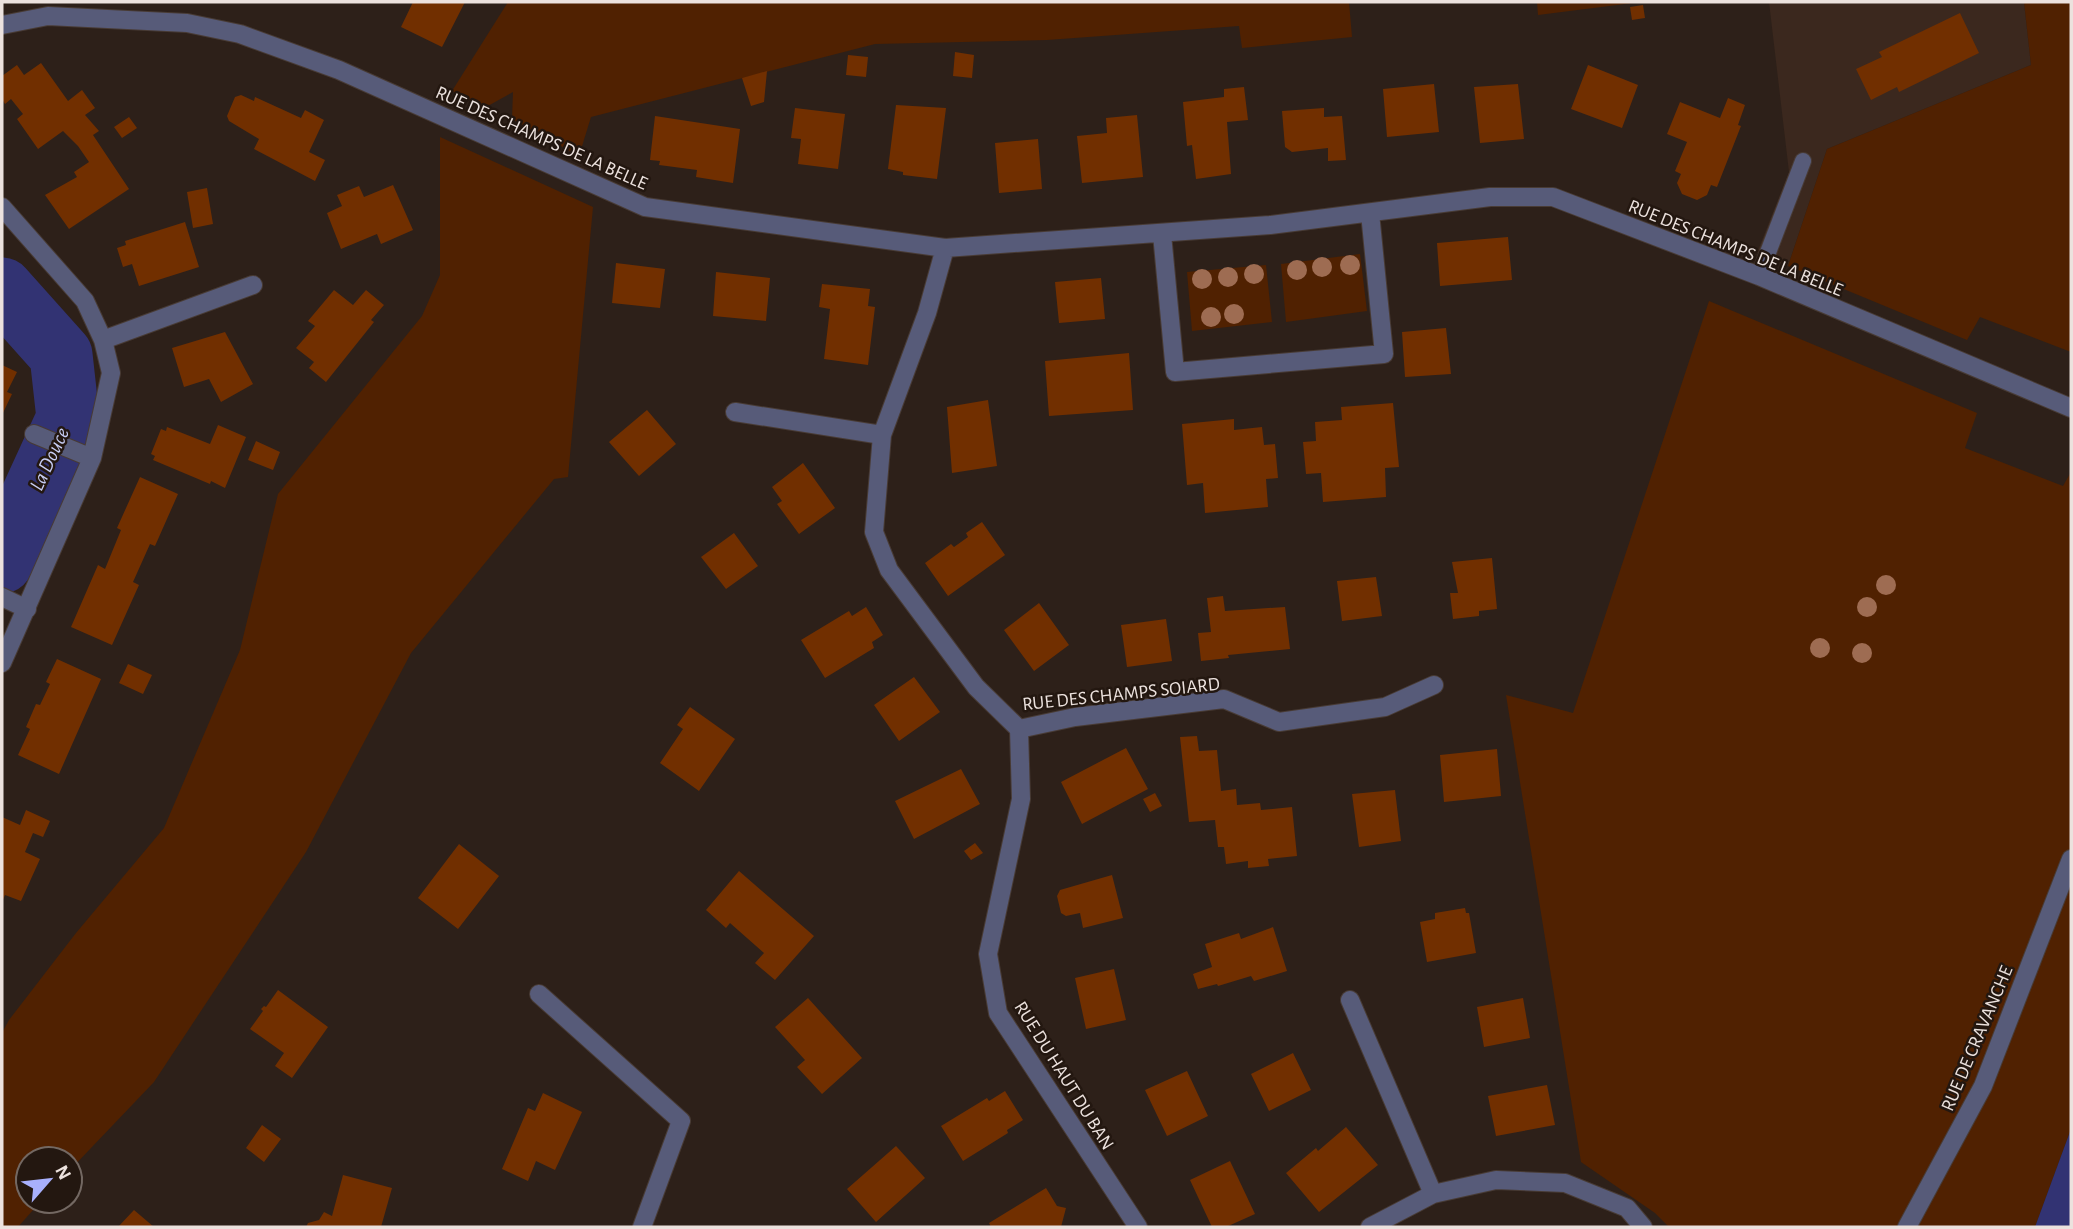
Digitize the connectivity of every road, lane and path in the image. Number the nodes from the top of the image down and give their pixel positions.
1 (2, 25) edge
2 (1803, 161) dead end
3 (2, 207) edge
4 (1370, 213) junction
5 (1163, 234) junction
6 (946, 247) junction
7 (1759, 276) junction
8 (253, 285) dead end
9 (103, 341) junction
10 (2071, 408) edge
11 (735, 412) dead end
12 (34, 434) dead end
13 (881, 435) junction
14 (92, 458) junction
15 (3, 597) edge
16 (27, 609) junction
17 (2, 663) edge
18 (1434, 685) dead end
19 (1019, 729) junction
20 (2071, 859) edge
21 (540, 994) dead end
22 (1350, 1000) dead end
23 (1433, 1195) junction
24 (642, 1227) edge
25 (1138, 1227) edge
26 (1370, 1227) edge
27 (1643, 1227) edge
28 (1907, 1227) edge

1 - 6 street, RUE DES CHAMPS DE LA BELLE
2 - 7 lane
3 - 9 street
4 - 5 street, RUE DES CHAMPS DE LA BELLE
4 - 5 street
4 - 7 street, RUE DES CHAMPS DE LA BELLE
5 - 6 street, RUE DES CHAMPS DE LA BELLE
6 - 13 street, RUE DES CHAMPS SOIARD
7 - 10 street, RUE DES CHAMPS DE LA BELLE
8 - 9 street
9 - 14 street
11 - 13 street
12 - 14 street
13 - 19 street, RUE DES CHAMPS SOIARD
14 - 16 street
15 - 16 street
16 - 17 street
18 - 19 street, RUE DES CHAMPS SOIARD
19 - 25 street, RUE DU HAUT DU BAN
20 - 28 street, RUE DE CRAVANCHE
21 - 24 street
22 - 23 street
23 - 26 street
23 - 27 street

